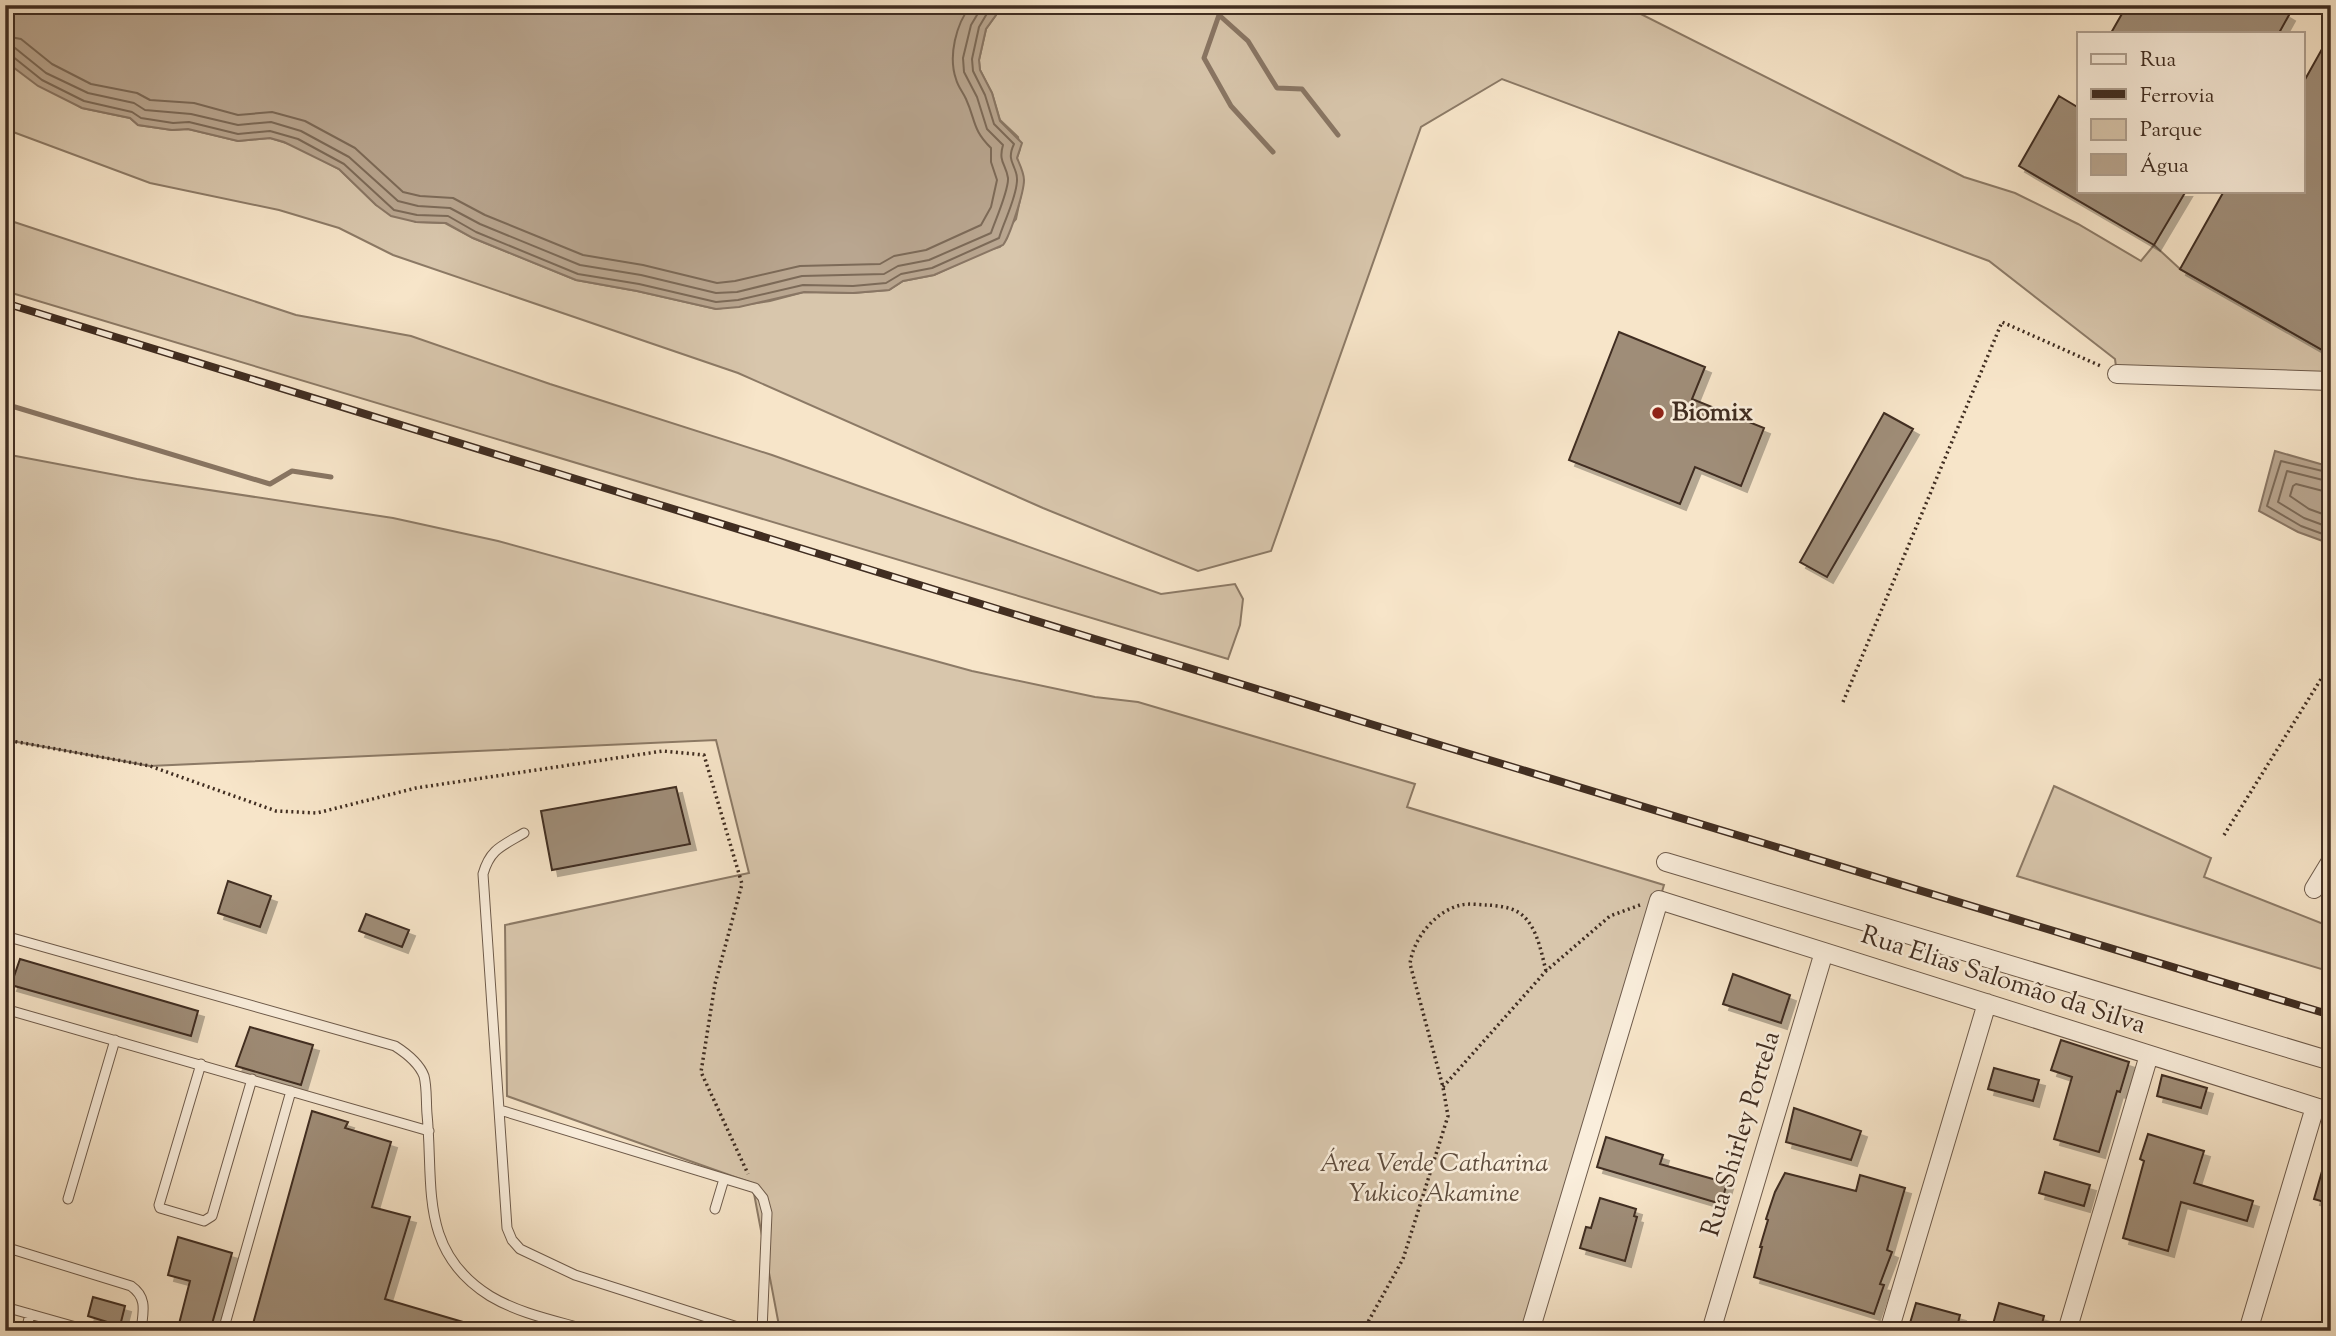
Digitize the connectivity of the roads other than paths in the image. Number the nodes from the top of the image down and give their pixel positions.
1 (2117, 374) road end
2 (2331, 381) edge
3 (524, 833) dead end
4 (2331, 861) edge
5 (1666, 862) dead end
6 (2314, 889) dead end
7 (5, 936) edge
8 (1824, 952) junction
9 (1987, 1003) junction
10 (5, 1009) edge
11 (115, 1040) junction
12 (2148, 1055) junction
13 (2331, 1061) edge
14 (201, 1065) junction
15 (252, 1079) junction
16 (291, 1091) junction
17 (500, 1110) junction
18 (2323, 1110) edge
19 (429, 1131) junction
20 (724, 1179) junction
21 (68, 1199) dead end
22 (715, 1209) dead end
23 (5, 1247) edge
24 (5, 1307) edge
25 (30, 1314) junction
26 (26, 1331) edge
27 (89, 1331) edge
28 (141, 1331) edge
29 (223, 1331) edge
30 (591, 1331) edge
31 (750, 1331) edge
32 (762, 1331) edge
33 (1530, 1331) edge
34 (1710, 1331) edge
35 (1889, 1331) edge
36 (2067, 1331) edge
37 (2248, 1331) edge

1 - 2 street
3 - 17 lane
4 - 6 street
5 - 13 street
7 - 19 lane
8 - 9 street, Rua Elias Salomão da Silva
8 - 33 street, Rua Elias Salomão da Silva
8 - 34 street, Rua Shirley Portela
9 - 12 street, Rua Elias Salomão da Silva
9 - 35 street
10 - 11 lane
11 - 14 lane
11 - 21 lane
12 - 18 street, Rua Elias Salomão da Silva
12 - 36 street
14 - 15 lane
14 - 15 lane
15 - 16 lane
16 - 19 lane
16 - 29 lane
17 - 20 lane
17 - 31 lane
18 - 37 street
19 - 30 lane
20 - 22 lane
20 - 32 lane
23 - 28 lane
24 - 25 lane
25 - 26 lane
25 - 27 lane

